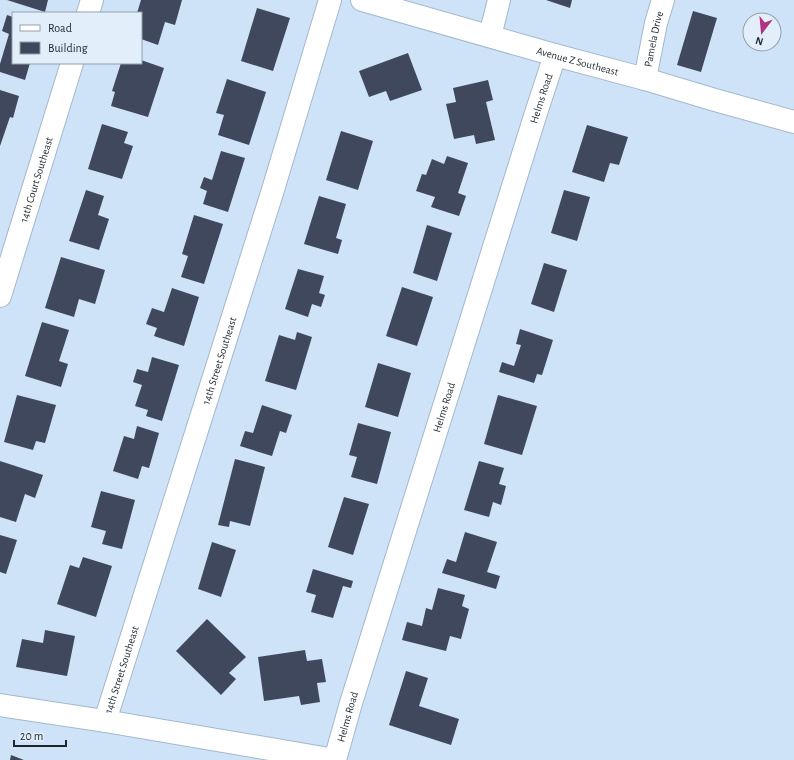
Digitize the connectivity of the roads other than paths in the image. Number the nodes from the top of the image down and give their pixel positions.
1 (92, 0) edge
2 (330, 0) edge
3 (362, 0) edge
4 (499, 0) edge
5 (663, 0) edge
6 (88, 12) edge
7 (490, 36) junction
8 (555, 55) junction
9 (72, 64) edge
10 (645, 79) junction
11 (794, 122) edge
12 (0, 296) edge
13 (0, 705) edge
14 (105, 721) junction
15 (335, 760) edge

1 - 6 street
2 - 14 street, 14th Street Southeast
3 - 7 street, Avenue Z Southeast
4 - 7 street
5 - 10 street, Pamela Drive
7 - 8 street, Avenue Z Southeast
8 - 10 street, Avenue Z Southeast
8 - 15 street, Helms Road
9 - 12 street, 14th Court Southeast
10 - 11 street, Avenue Z Southeast
13 - 14 street
14 - 15 street

